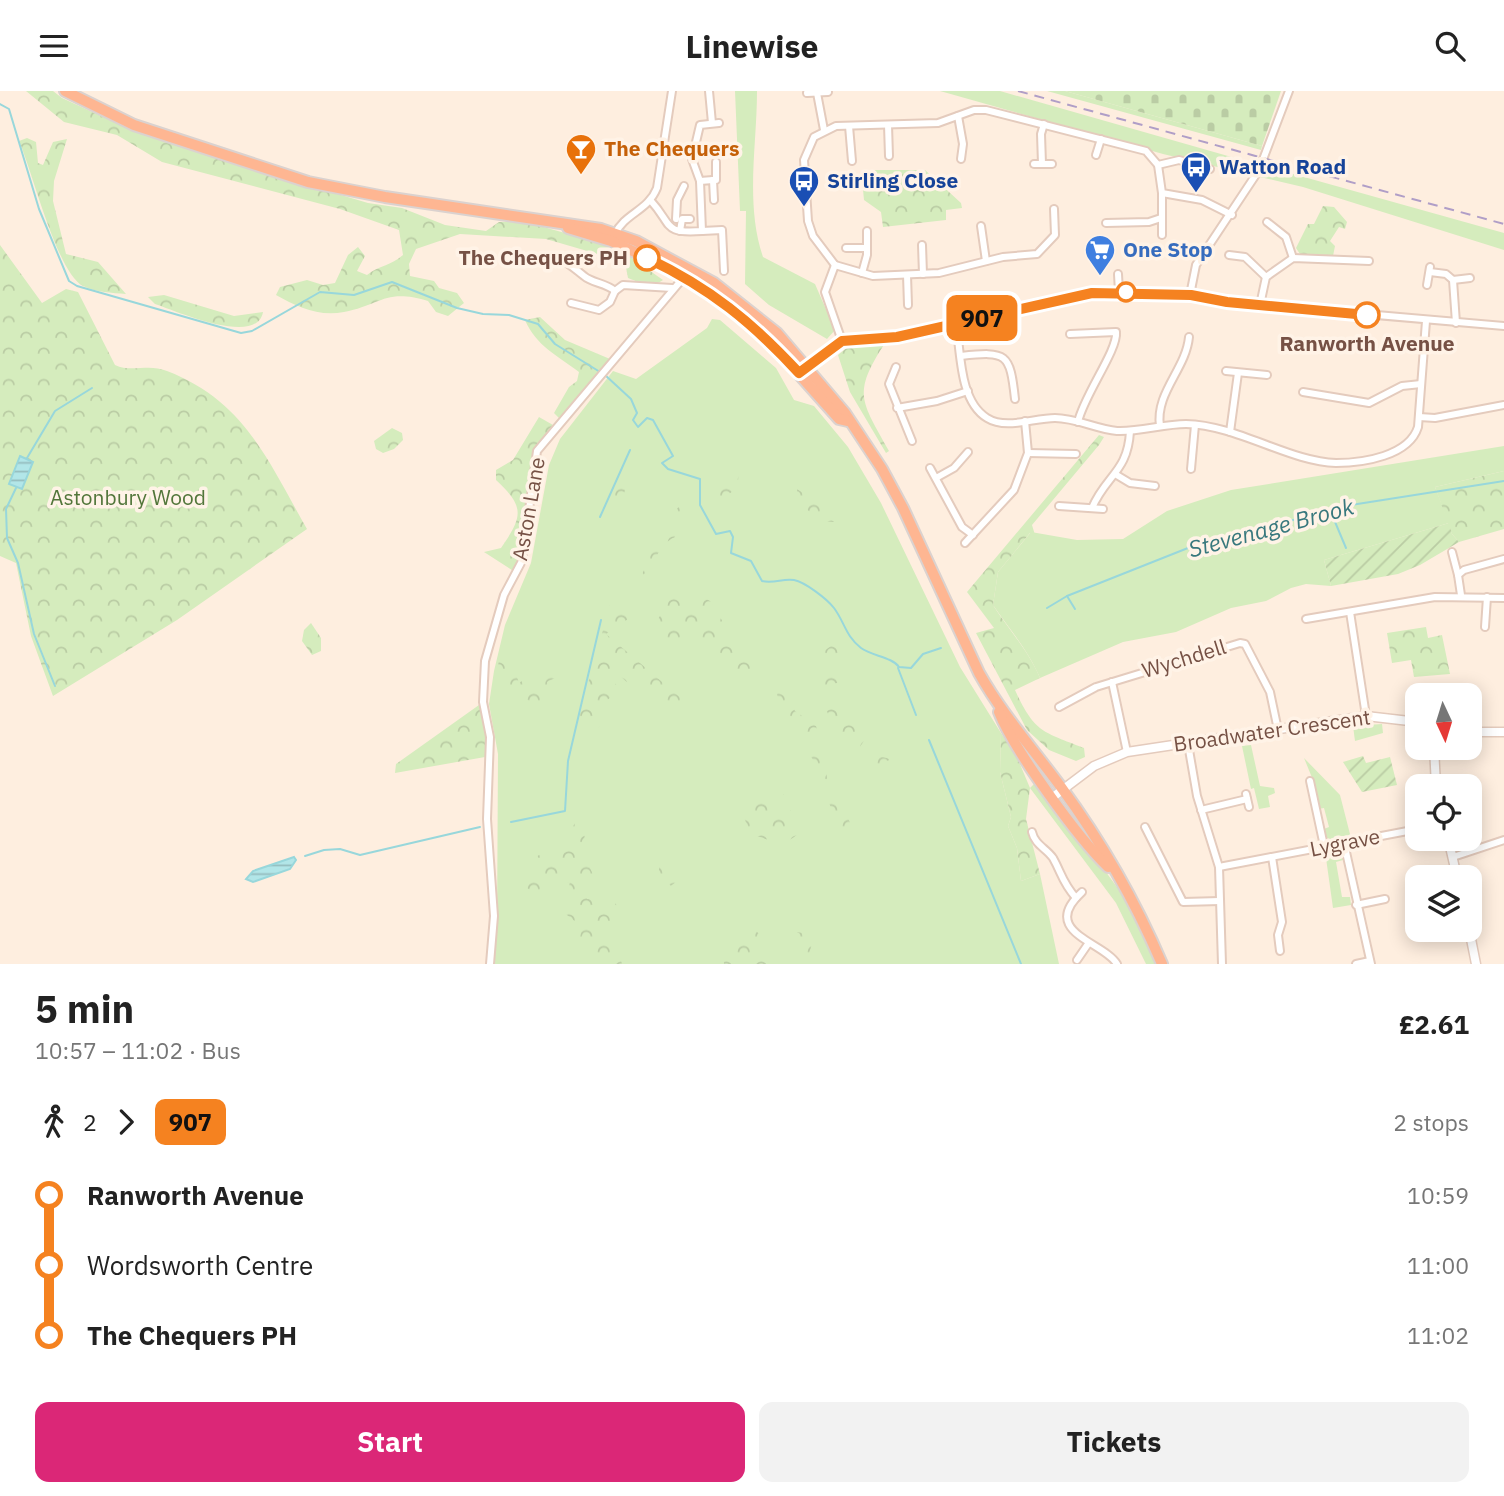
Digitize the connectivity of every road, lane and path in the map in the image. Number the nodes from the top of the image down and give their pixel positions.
1 (65, 91) edge
2 (671, 91) edge
3 (709, 91) edge
4 (1289, 91) edge
5 (828, 92) edge
6 (807, 93) dead end
7 (817, 93) junction
8 (958, 115) junction
9 (1044, 124) junction
10 (888, 125) junction
11 (849, 126) junction
12 (824, 130) junction
13 (1101, 139) junction
14 (1096, 155) dead end
15 (889, 156) dead end
16 (961, 159) dead end
17 (852, 161) dead end
18 (716, 162) dead end
19 (1052, 164) dead end
20 (1158, 165) junction
21 (1210, 169) dead end
22 (713, 180) junction
23 (700, 181) junction
24 (684, 186) dead end
25 (1162, 193) junction
26 (714, 200) dead end
27 (651, 201) junction
28 (1054, 209) dead end
29 (1232, 215) junction
30 (1160, 218) junction
31 (1266, 222) dead end
32 (1106, 223) dead end
33 (981, 226) dead end
34 (680, 231) junction
35 (702, 231) junction
36 (867, 231) dead end
37 (1162, 235) dead end
38 (613, 237) junction
39 (922, 245) dead end
40 (846, 248) dead end
41 (867, 248) junction
42 (1229, 255) dead end
43 (1293, 258) junction
44 (560, 259) dead end
45 (986, 261) junction
46 (1369, 261) dead end
47 (835, 265) junction
48 (724, 271) dead end
49 (687, 273) junction
50 (862, 273) junction
51 (923, 274) junction
52 (1118, 274) dead end
53 (906, 275) junction
54 (1266, 277) junction
55 (1470, 278) dead end
56 (1453, 280) junction
57 (1427, 285) dead end
58 (672, 288) junction
59 (615, 291) junction
60 (1119, 292) junction
61 (1191, 295) junction
62 (571, 303) dead end
63 (908, 305) dead end
64 (1260, 305) junction
65 (1426, 321) junction
66 (1456, 323) junction
67 (956, 324) junction
68 (1504, 326) edge
69 (1125, 331) dead end
70 (1116, 332) junction
71 (1070, 334) dead end
72 (1189, 337) dead end
73 (842, 341) junction
74 (961, 356) junction
75 (896, 367) dead end
76 (802, 370) junction
77 (1226, 372) dead end
78 (1238, 373) junction
79 (1267, 375) dead end
80 (1421, 384) junction
81 (968, 391) junction
82 (1303, 393) dead end
83 (1015, 399) dead end
84 (1504, 405) edge
85 (897, 408) junction
86 (1419, 417) junction
87 (1025, 421) junction
88 (1078, 422) junction
89 (1195, 425) junction
90 (1160, 426) junction
91 (916, 427) dead end
92 (907, 431) junction
93 (1130, 431) junction
94 (1230, 432) junction
95 (912, 441) dead end
96 (968, 452) dead end
97 (1028, 453) junction
98 (1076, 454) dead end
99 (930, 468) dead end
100 (1191, 469) dead end
101 (1115, 474) junction
102 (936, 478) junction
103 (1155, 487) dead end
104 (1059, 506) dead end
105 (1092, 509) junction
106 (1103, 509) dead end
107 (973, 535) junction
108 (965, 543) dead end
109 (1451, 552) dead end
110 (1503, 562) edge
111 (1458, 575) junction
112 (1461, 596) junction
113 (1488, 597) junction
114 (1504, 598) edge
115 (1325, 605) dead end
116 (1350, 612) junction
117 (1327, 615) junction
118 (1306, 619) dead end
119 (1485, 627) dead end
120 (1112, 681) junction
121 (1072, 690) dead end
122 (1077, 697) junction
123 (994, 699) junction
124 (1059, 707) dead end
125 (1366, 716) junction
126 (1405, 720) edge
127 (1278, 730) junction
128 (1482, 731) edge
129 (1504, 732) edge
130 (1188, 744) junction
131 (1127, 752) junction
132 (1310, 781) dead end
133 (1062, 789) junction
134 (1053, 797) junction
135 (1249, 807) dead end
136 (1200, 810) junction
137 (1145, 827) dead end
138 (1405, 831) edge
139 (1032, 832) dead end
140 (1504, 841) edge
141 (1344, 843) junction
142 (1324, 846) junction
143 (1451, 851) edge
144 (1272, 857) junction
145 (1453, 857) junction
146 (1455, 865) edge
147 (1219, 867) junction
148 (1112, 871) junction
149 (1082, 892) dead end
150 (1076, 898) junction
151 (1385, 899) dead end
152 (1220, 901) junction
153 (1356, 905) junction
154 (1472, 942) edge
155 (1088, 944) junction
156 (1280, 951) dead end
157 (1076, 961) edge
158 (1370, 963) edge
159 (490, 964) edge
160 (1117, 964) edge
161 (1162, 964) edge
162 (1222, 964) edge
163 (1356, 964) edge
164 (1476, 964) edge

1 - 38 highway
2 - 27 street
3 - 23 street
4 - 29 street
5 - 7 street
6 - 7 street
7 - 12 street
8 - 9 street
8 - 10 street
8 - 16 street
9 - 13 street
9 - 19 street
10 - 11 street
10 - 15 street
11 - 12 street
11 - 17 street
12 - 47 street
13 - 14 street
13 - 20 street
18 - 22 street
20 - 21 street
20 - 25 street
22 - 23 street
22 - 26 street
23 - 35 street
24 - 34 street
25 - 29 street
25 - 30 street
27 - 34 street
27 - 38 street
28 - 45 street
29 - 61 street
30 - 32 street
30 - 37 street
31 - 43 street
33 - 45 street
34 - 35 street
35 - 48 street
36 - 41 street
38 - 49 highway
39 - 51 street
40 - 41 street
41 - 50 street
42 - 54 street
43 - 46 street
43 - 54 street
44 - 59 street
45 - 51 street
47 - 50 street
47 - 73 street
49 - 58 street, Aston Lane
49 - 76 highway
50 - 53 street
51 - 53 street
52 - 60 street
53 - 63 street
54 - 64 street
55 - 56 street
56 - 57 street
56 - 66 street
58 - 59 street
58 - 159 street, Aston Lane
59 - 62 street
60 - 61 street
60 - 67 street
61 - 64 street
64 - 65 street
65 - 66 street
65 - 80 street
66 - 68 street
67 - 73 street
67 - 74 street
69 - 70 street
70 - 71 street
70 - 88 street
72 - 90 street
73 - 76 street
74 - 81 street
74 - 83 street
75 - 85 street
76 - 123 highway
77 - 78 street
78 - 79 street
78 - 94 street
80 - 82 street
80 - 86 street
81 - 85 street
81 - 87 street
84 - 86 street
85 - 92 street
86 - 94 street
87 - 88 street
87 - 97 street
88 - 93 street
89 - 90 street
89 - 94 street
89 - 100 street
90 - 93 street
91 - 92 street
92 - 95 street
93 - 101 street
96 - 102 street
97 - 98 street
97 - 107 street
99 - 102 street
101 - 103 street
101 - 105 street
102 - 107 street
104 - 105 street
105 - 106 street
107 - 108 street
109 - 111 street
110 - 111 street
111 - 112 street
112 - 113 street
112 - 116 street
113 - 114 street
113 - 119 street
115 - 117 street
116 - 117 street
116 - 125 street
117 - 118 street
120 - 122 street, Wychdell
120 - 127 street, Wychdell
120 - 131 street
121 - 122 street
122 - 124 street, Wychdell
123 - 133 highway
123 - 134 highway
125 - 126 street, Broadwater Crescent
125 - 127 street, Broadwater Crescent
127 - 130 street, Broadwater Crescent
128 - 129 street
130 - 131 street, Broadwater Crescent
130 - 136 street
131 - 133 street, Broadwater Crescent
132 - 142 street
133 - 134 street, Broadwater Crescent
133 - 148 highway
134 - 148 highway
135 - 136 street
136 - 147 street
137 - 152 street
138 - 141 street, Lygrave
139 - 150 street
140 - 145 street
141 - 142 street, Lygrave
141 - 153 street
142 - 144 street, Lygrave
143 - 145 street
144 - 147 street, Lygrave
144 - 156 street
145 - 146 street
147 - 152 street
148 - 161 highway
149 - 150 street
150 - 155 street
151 - 153 street
152 - 162 street
153 - 158 street
154 - 164 street
155 - 157 street
155 - 160 street
158 - 163 street

